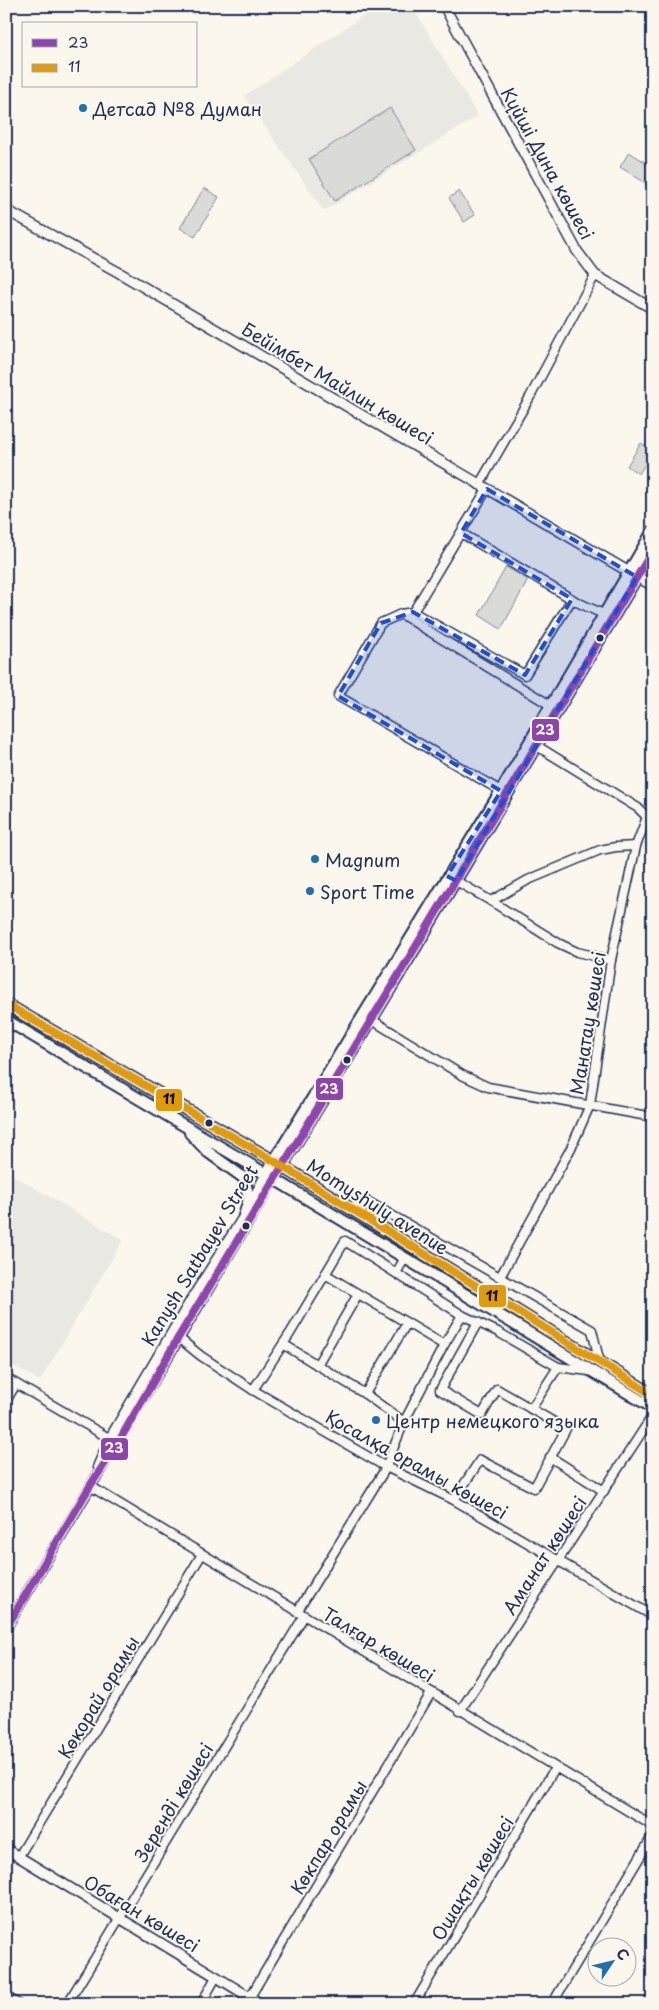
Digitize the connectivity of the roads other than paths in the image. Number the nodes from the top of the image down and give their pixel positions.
1 (444, 6) edge
2 (6, 210) edge
3 (595, 275) junction
4 (653, 309) edge
5 (483, 487) junction
6 (653, 531) edge
7 (461, 533) junction
8 (653, 550) edge
9 (633, 574) junction
10 (653, 586) edge
11 (572, 599) junction
12 (413, 612) junction
13 (401, 614) junction
14 (603, 614) junction
15 (554, 707) junction
16 (537, 746) junction
17 (501, 791) junction
18 (650, 818) edge
19 (636, 846) junction
20 (451, 879) junction
21 (491, 901) junction
22 (611, 960) junction
23 (6, 1004) edge
24 (6, 1020) edge
25 (372, 1020) junction
26 (590, 1105) junction
27 (653, 1117) edge
28 (180, 1123) junction
29 (278, 1163) junction
30 (270, 1176) junction
31 (351, 1208) junction
32 (244, 1216) junction
33 (405, 1258) junction
34 (396, 1273) junction
35 (325, 1274) junction
36 (500, 1277) junction
37 (358, 1294) junction
38 (462, 1315) junction
39 (478, 1322) junction
40 (407, 1323) junction
41 (175, 1335) junction
42 (283, 1344) junction
43 (444, 1345) junction
44 (600, 1363) junction
45 (317, 1365) junction
46 (558, 1367) junction
47 (591, 1371) junction
48 (6, 1378) edge
49 (16, 1384) junction
50 (253, 1390) junction
51 (365, 1394) junction
52 (653, 1395) edge
53 (6, 1401) edge
54 (653, 1408) edge
55 (531, 1409) junction
56 (653, 1415) edge
57 (404, 1422) junction
58 (114, 1441) junction
59 (550, 1458) junction
60 (386, 1467) junction
61 (90, 1486) junction
62 (604, 1490) junction
63 (454, 1500) junction
64 (202, 1554) junction
65 (558, 1560) junction
66 (301, 1614) junction
67 (653, 1616) edge
68 (6, 1628) edge
69 (432, 1694) junction
70 (460, 1711) junction
71 (556, 1768) junction
72 (653, 1826) edge
73 (653, 1835) edge
74 (6, 1849) edge
75 (19, 1856) junction
76 (119, 1918) junction
77 (216, 1977) junction
78 (6, 1996) edge
79 (250, 1997) junction
80 (18, 2004) edge
81 (67, 2004) edge
82 (201, 2004) edge
83 (261, 2004) edge
84 (414, 2004) edge
85 (552, 2004) edge

1 - 3 street, Күйші Дина көшесі
2 - 5 street, Бейімбет Майлин көшесі
3 - 4 street, Күйші Дина көшесі
3 - 5 street
5 - 7 street
5 - 9 street, Бейімбет Майлин көшесі
6 - 9 main road, Kanysh Satbayev Street
7 - 11 street
7 - 12 street
8 - 9 main road, Kanysh Satbayev Street
9 - 10 street, Бейімбет Майлин көшесі
9 - 14 main road, Kanysh Satbayev Street
9 - 15 main road, Kanysh Satbayev Street
11 - 12 street
11 - 14 street
12 - 13 street
13 - 15 street
13 - 17 street
14 - 15 main road, Kanysh Satbayev Street
15 - 16 main road, Kanysh Satbayev Street
15 - 17 main road, Kanysh Satbayev Street
16 - 18 street
16 - 20 main road, Kanysh Satbayev Street
17 - 20 main road, Kanysh Satbayev Street
18 - 19 street, Манатау көшесі
19 - 21 street
19 - 22 street, Манатау көшесі
20 - 21 street
20 - 25 main road, Kanysh Satbayev Street
20 - 29 main road, Kanysh Satbayev Street
21 - 22 street
22 - 26 street, Манатау көшесі
23 - 29 main road, Momyshuly avenue
24 - 28 main road, Momyshuly avenue
25 - 26 street
25 - 29 main road, Kanysh Satbayev Street
26 - 27 street
26 - 36 street, Манатау көшесі
28 - 30 main road, Momyshuly avenue
28 - 32 main road
29 - 30 main road, Kanysh Satbayev Street
29 - 31 main road, Momyshuly avenue
30 - 32 street, Kanysh Satbayev Street
30 - 33 main road, Momyshuly avenue
30 - 41 street, Kanysh Satbayev Street
31 - 36 street
31 - 44 main road, Momyshuly avenue
32 - 41 street, Kanysh Satbayev Street
33 - 34 street
33 - 47 main road, Momyshuly avenue
34 - 35 street
34 - 38 street
35 - 37 street
35 - 42 street
36 - 44 street
37 - 40 street
37 - 45 street
38 - 39 street
38 - 43 street, Зеренді көшесі
39 - 46 street
39 - 55 street
40 - 43 street
40 - 51 street
41 - 50 street, Қосалқа орамы көшесі
41 - 58 street, Kanysh Satbayev Street
42 - 45 street
42 - 50 street
43 - 57 street, Зеренді көшесі
44 - 52 main road, Momyshuly avenue
45 - 51 street
46 - 47 street
46 - 55 street
47 - 54 main road, Momyshuly avenue
48 - 49 street
49 - 53 street
49 - 58 street
50 - 60 street, Қосалқа орамы көшесі
51 - 57 street
55 - 59 street
56 - 62 street, Аманат көшесі
57 - 60 street, Зеренді көшесі
58 - 61 street, Kanysh Satbayev Street
59 - 62 street
59 - 63 street
60 - 63 street, Қосалқа орамы көшесі
60 - 66 street, Зеренді көшесі
61 - 64 street, Талғар көшесі
61 - 68 street, Kanysh Satbayev Street
62 - 65 street, Аманат көшесі
63 - 65 street, Қосалқа орамы көшесі
64 - 66 street, Талғар көшесі
64 - 75 street, Көкорай орамы
65 - 67 street, Қосалқа орамы көшесі
65 - 70 street, Аманат көшесі
66 - 69 street, Талғар көшесі
66 - 76 street, Зеренді көшесі
69 - 70 street, Талғар көшесі
69 - 79 street, Көкпар орамы
70 - 71 street, Талғар көшесі
71 - 72 street, Талғар көшесі
71 - 84 street, Ошақты көшесі
73 - 85 street
74 - 75 street, Обаған көшесі
75 - 76 street, Обаған көшесі
76 - 77 street, Обаған көшесі
76 - 81 street, Зеренді көшесі
77 - 79 street, Обаған көшесі
77 - 82 street
78 - 80 street
79 - 83 street, Обаған көшесі

